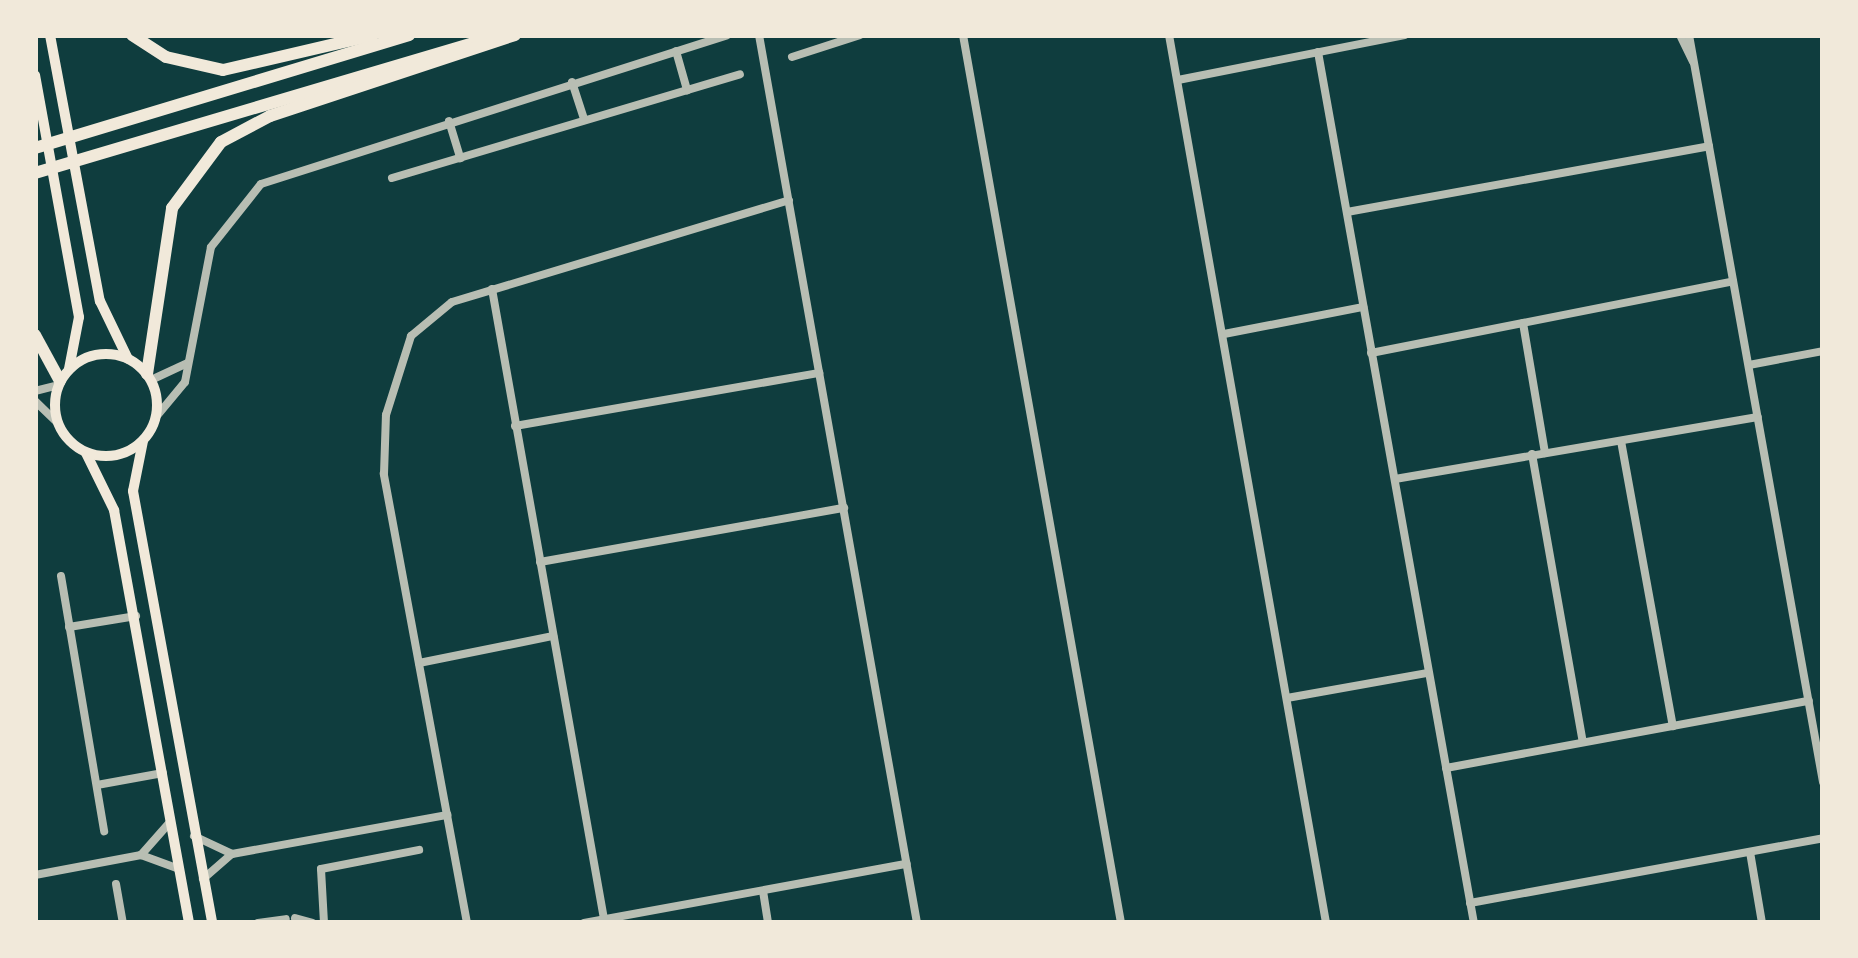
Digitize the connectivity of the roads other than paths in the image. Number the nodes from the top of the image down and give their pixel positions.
1 (50, 35) edge
2 (132, 35) edge
3 (373, 35) edge
4 (409, 35) edge
5 (499, 35) edge
6 (515, 35) edge
7 (727, 35) edge
8 (760, 35) edge
9 (860, 35) edge
10 (963, 35) edge
11 (1169, 35) edge
12 (1405, 35) edge
13 (1680, 35) edge
14 (1689, 35) edge
15 (676, 51) junction
16 (1318, 52) junction
17 (792, 57) dead end
18 (1697, 70) junction
19 (740, 74) dead end
20 (35, 76) edge
21 (1178, 80) junction
22 (572, 82) junction
23 (687, 90) junction
24 (584, 120) junction
25 (449, 121) junction
26 (1709, 146) junction
27 (35, 148) edge
28 (460, 158) junction
29 (35, 173) edge
30 (392, 178) dead end
31 (789, 200) junction
32 (1348, 212) junction
33 (1733, 281) junction
34 (492, 289) junction
35 (1363, 308) junction
36 (1523, 323) junction
37 (1224, 334) junction
38 (35, 335) edge
39 (1823, 351) edge
40 (1372, 353) junction
41 (128, 359) junction
42 (188, 359) junction
43 (1748, 365) junction
44 (819, 373) junction
45 (149, 377) junction
46 (63, 378) junction
47 (35, 391) edge
48 (35, 401) edge
49 (156, 416) junction
50 (1758, 418) junction
51 (57, 422) junction
52 (515, 426) junction
53 (143, 441) junction
54 (1621, 441) junction
55 (86, 453) junction
56 (1545, 453) junction
57 (1532, 454) junction
58 (1395, 479) junction
59 (844, 508) junction
60 (540, 562) junction
61 (61, 576) dead end
62 (136, 616) junction
63 (69, 626) junction
64 (553, 636) junction
65 (419, 663) junction
66 (1428, 672) junction
67 (1288, 698) junction
68 (1809, 701) junction
69 (1673, 726) junction
70 (1583, 742) junction
71 (1446, 768) junction
72 (163, 773) junction
73 (1823, 782) edge
74 (96, 786) junction
75 (446, 815) junction
76 (171, 821) junction
77 (104, 830) dead end
78 (194, 836) junction
79 (1823, 838) edge
80 (418, 850) dead end
81 (1750, 852) junction
82 (141, 854) junction
83 (232, 854) junction
84 (907, 864) junction
85 (180, 870) junction
86 (35, 875) edge
87 (203, 879) junction
88 (116, 884) dead end
89 (762, 890) junction
90 (1470, 904) junction
91 (604, 919) junction
92 (123, 923) edge
93 (189, 923) edge
94 (212, 923) edge
95 (258, 923) edge
96 (312, 923) edge
97 (324, 923) edge
98 (467, 923) edge
99 (584, 923) edge
100 (768, 923) edge
101 (918, 923) edge
102 (1121, 923) edge
103 (1326, 923) edge
104 (1474, 923) edge
105 (1762, 923) edge

1 - 41 main road
2 - 3 highway
4 - 27 highway
5 - 29 highway
6 - 45 highway
7 - 15 street
8 - 31 street
9 - 17 street
10 - 102 street
11 - 21 street
12 - 16 street
13 - 18 street
14 - 18 street
15 - 22 street
15 - 23 street
16 - 21 street
16 - 32 street
18 - 26 street
19 - 23 street
20 - 46 main road
21 - 37 street
22 - 24 street
22 - 25 street
23 - 24 street
24 - 28 street
25 - 28 street
25 - 42 street
26 - 32 street
26 - 33 street
28 - 30 street
31 - 34 street
31 - 44 street
32 - 35 street
33 - 36 street
33 - 43 street
34 - 52 street
34 - 65 street
35 - 37 street
35 - 40 street
36 - 40 street
36 - 56 street
37 - 67 street
38 - 46 highway
39 - 43 street
40 - 58 street
41 - 45 main road
41 - 46 main road
42 - 45 street
42 - 49 street
43 - 50 street
44 - 52 street
44 - 59 street
45 - 49 main road
46 - 47 street
46 - 51 main road
48 - 51 street
49 - 53 main road
50 - 54 street
50 - 68 street
51 - 55 main road
52 - 60 street
53 - 55 main road
53 - 78 main road
54 - 56 street
54 - 69 street
55 - 62 main road
56 - 57 street
57 - 58 street
57 - 70 street
58 - 66 street
59 - 60 street
59 - 84 street
60 - 64 street
61 - 63 street
62 - 63 street
62 - 72 main road
63 - 74 street
64 - 65 street
64 - 91 street
65 - 75 street
66 - 67 street
66 - 71 street
67 - 103 street
68 - 69 street
68 - 73 street
69 - 70 street
70 - 71 street
71 - 90 street
72 - 74 street
72 - 76 main road
74 - 77 street
75 - 83 street
75 - 98 street
76 - 78 main road
76 - 82 street
76 - 85 main road
78 - 83 street
78 - 87 main road
79 - 81 street
80 - 97 street
81 - 90 street
81 - 105 street
82 - 85 street
82 - 86 street
83 - 87 street
84 - 89 street
84 - 101 street
85 - 93 main road
87 - 94 main road
88 - 92 street
89 - 91 street
89 - 100 street
90 - 104 street
91 - 99 street
95 - 96 street

